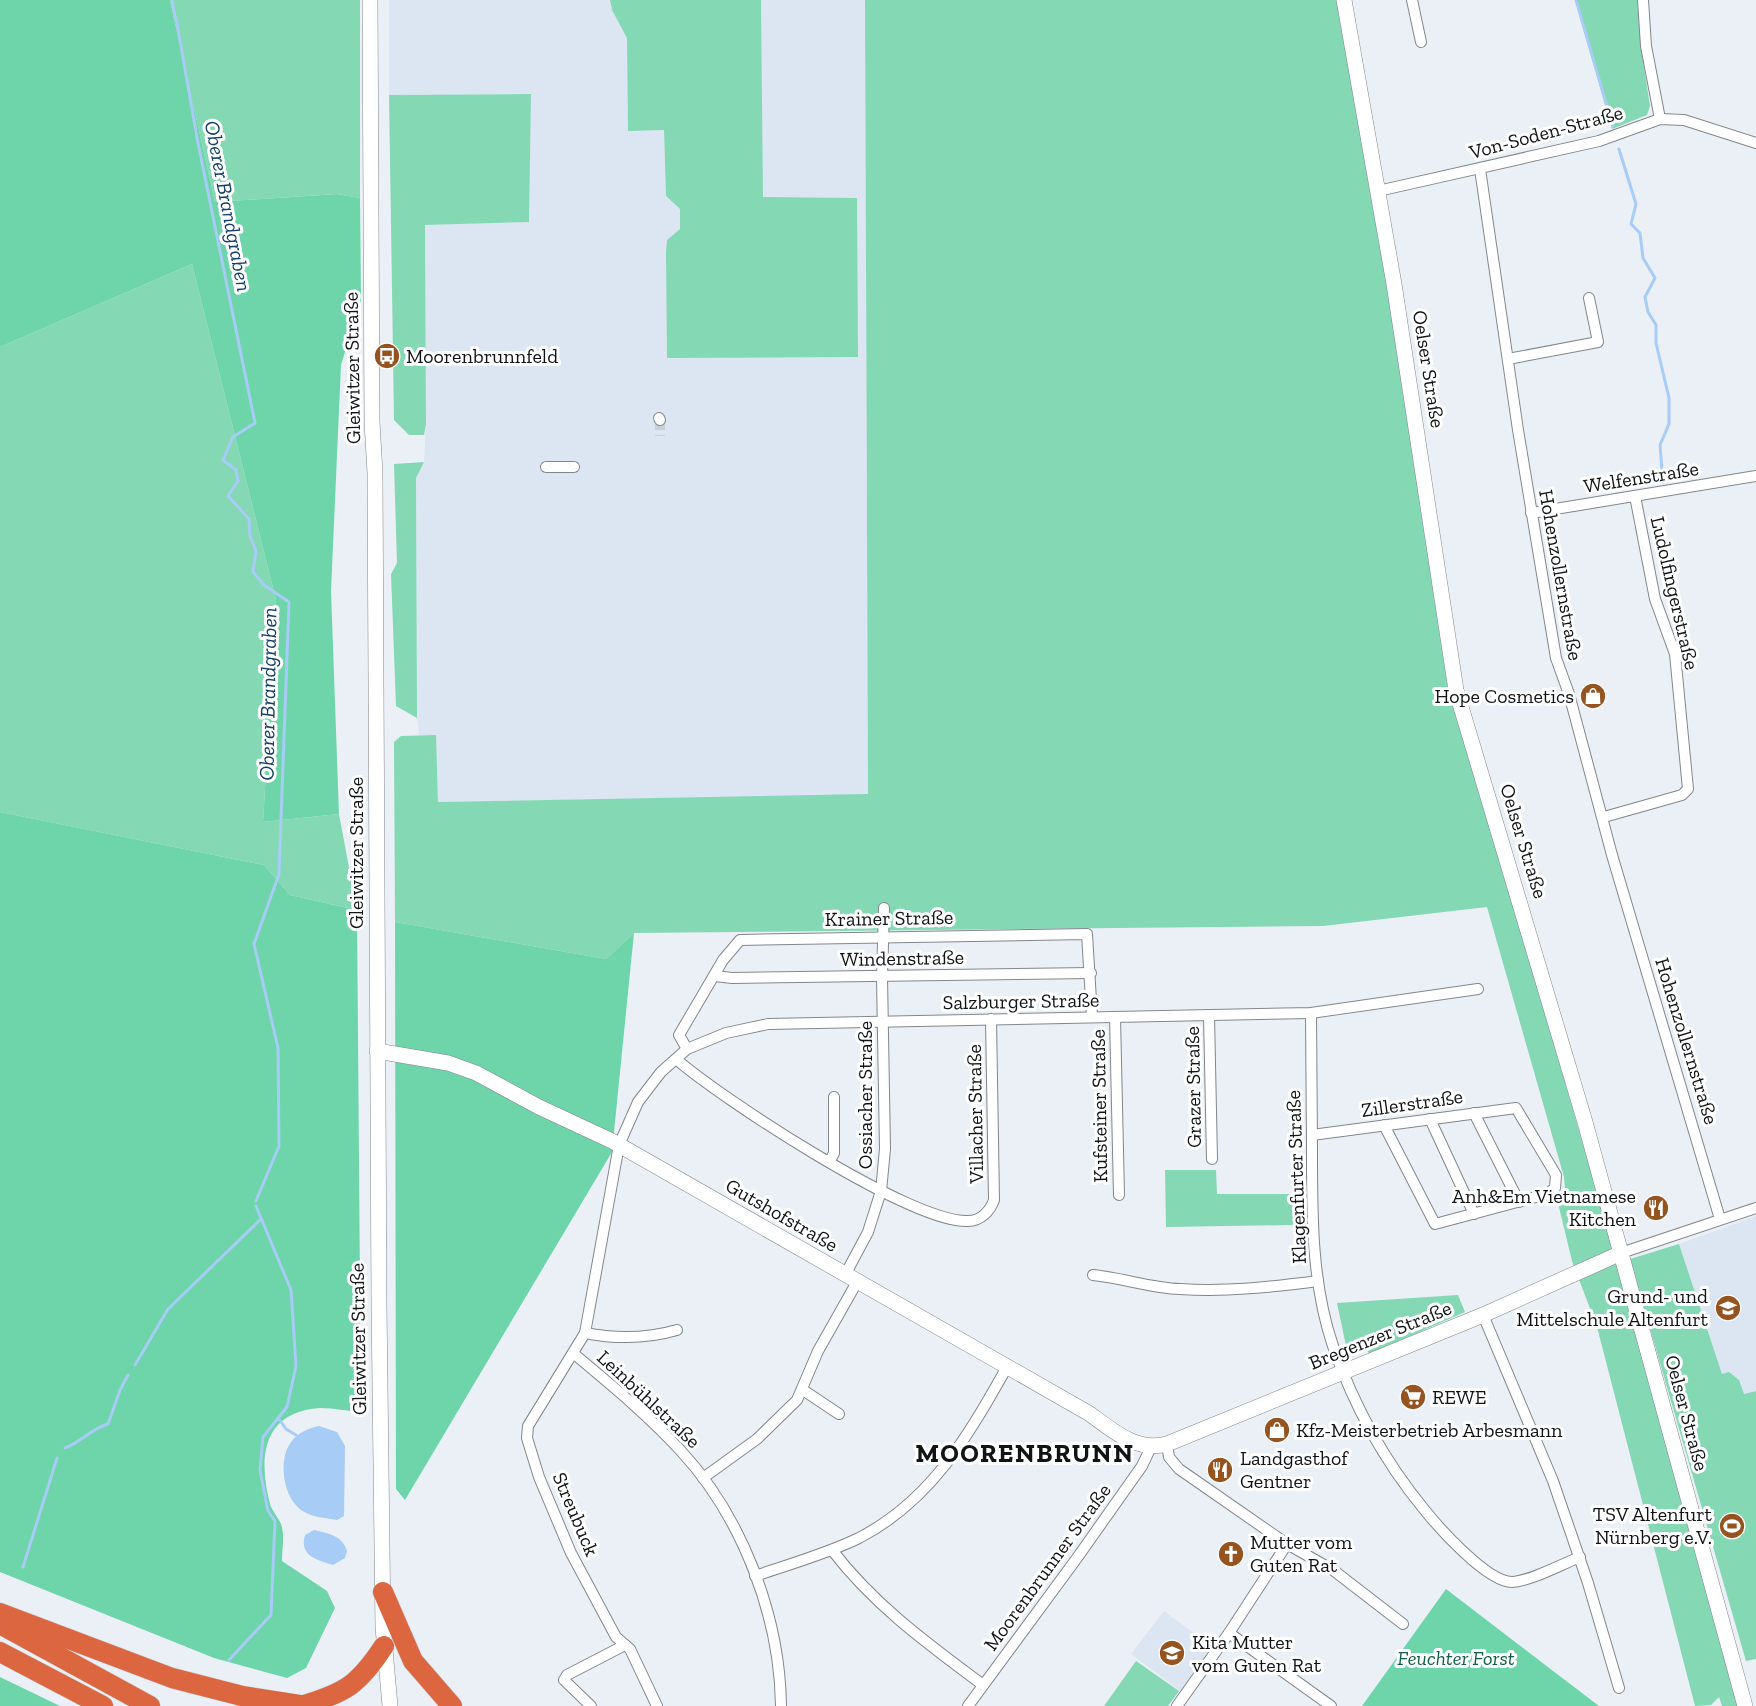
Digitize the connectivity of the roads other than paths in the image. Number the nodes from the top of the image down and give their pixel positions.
1 (370, 0) edge
2 (1344, 0) edge
3 (1412, 0) edge
4 (1643, 0) edge
5 (1421, 42) dead end
6 (1660, 119) junction
7 (1756, 143) edge
8 (1480, 169) junction
9 (1378, 191) junction
10 (1589, 298) dead end
11 (1509, 359) junction
12 (546, 467) dead end
13 (574, 467) dead end
14 (1756, 476) edge
15 (1635, 496) junction
16 (1531, 513) junction
17 (1604, 817) junction
18 (884, 908) dead end
19 (882, 936) junction
20 (1090, 972) junction
21 (715, 976) junction
22 (882, 977) junction
23 (1478, 989) dead end
24 (1311, 1013) junction
25 (1209, 1015) junction
26 (1092, 1017) junction
27 (1115, 1017) junction
28 (991, 1019) junction
29 (884, 1022) junction
30 (687, 1049) junction
31 (377, 1051) junction
32 (676, 1059) junction
33 (834, 1096) dead end
34 (1474, 1113) junction
35 (1430, 1119) junction
36 (1384, 1125) junction
37 (1312, 1135) junction
38 (619, 1145) junction
39 (1212, 1159) dead end
40 (830, 1161) junction
41 (881, 1191) junction
42 (1119, 1195) dead end
43 (1519, 1202) junction
44 (1756, 1208) edge
45 (1474, 1214) junction
46 (1720, 1219) junction
47 (1621, 1253) junction
48 (1093, 1275) dead end
49 (851, 1279) junction
50 (1318, 1281) junction
51 (1483, 1315) junction
52 (676, 1330) dead end
53 (585, 1333) junction
54 (573, 1353) junction
55 (1007, 1367) junction
56 (1343, 1372) junction
57 (803, 1390) junction
58 (839, 1414) dead end
59 (1159, 1446) junction
60 (703, 1479) junction
61 (1287, 1544) junction
62 (832, 1550) junction
63 (1580, 1557) junction
64 (755, 1576) junction
65 (383, 1592) junction
66 (0, 1613) edge
67 (0, 1624) edge
68 (1403, 1624) dead end
69 (1229, 1633) junction
70 (625, 1645) junction
71 (384, 1646) junction
72 (0, 1652) edge
73 (983, 1685) junction
74 (1619, 1688) dead end
75 (103, 1706) edge
76 (150, 1706) edge
77 (301, 1706) edge
78 (306, 1706) edge
79 (390, 1706) edge
80 (452, 1706) edge
81 (591, 1706) edge
82 (657, 1706) edge
83 (781, 1706) edge
84 (968, 1706) edge
85 (1177, 1706) edge
86 (1331, 1706) edge
87 (1745, 1706) edge

1 - 31 main road, Gleiwitzer Straße
2 - 9 main road, Oelser Straße
3 - 5 street
4 - 6 street
6 - 7 street, Von-Soden-Straße
6 - 8 street, Von-Soden-Straße
8 - 9 street, Von-Soden-Straße
8 - 11 street, Hohenzollernstraße
9 - 47 main road, Oelser Straße
10 - 11 street
11 - 16 street, Hohenzollernstraße
12 - 13 street
14 - 15 street, Welfenstraße
15 - 16 street, Welfenstraße
15 - 17 street, Ludolfingerstraße
16 - 17 street, Hohenzollernstraße
17 - 46 street, Hohenzollernstraße
18 - 19 street, Ossiacher Straße
19 - 20 street, Krainer Straße
19 - 21 street, Krainer Straße
19 - 22 street, Ossiacher Straße
20 - 22 street, Windenstraße
20 - 26 street, Krainer Straße
21 - 22 street, Windenstraße
21 - 30 street, Krainer Straße
22 - 29 street, Ossiacher Straße
23 - 24 street, Salzburger Straße
24 - 25 street, Salzburger Straße
24 - 37 street, Klagenfurter Straße
25 - 27 street, Salzburger Straße
25 - 39 street, Grazer Straße
26 - 27 street, Salzburger Straße
26 - 28 street, Salzburger Straße
27 - 42 street, Kufsteiner Straße
28 - 29 street, Salzburger Straße
28 - 41 street, Villacher Straße
29 - 30 street, Salzburger Straße
29 - 41 street, Ossiacher Straße
30 - 32 street, Salzburger Straße
31 - 38 main road, Gutshofstraße
31 - 65 main road, Gleiwitzer Straße
32 - 38 street, Salzburger Straße
32 - 40 street, Villacher Straße
33 - 40 street
34 - 35 street, Zillerstraße
34 - 43 street
34 - 43 street, Zillerstraße
35 - 36 street, Zillerstraße
35 - 45 street
36 - 37 street, Zillerstraße
36 - 45 street
37 - 50 street, Klagenfurter Straße
38 - 49 main road, Gutshofstraße
38 - 53 street, Streubuck
40 - 41 street, Villacher Straße
41 - 49 street, Ossiacher Straße
43 - 45 street
44 - 46 street
46 - 47 street
47 - 51 main road, Bregenzer Straße
47 - 87 main road, Oelser Straße
48 - 50 street
49 - 55 main road, Gutshofstraße
49 - 57 street, Ossiacher Straße
50 - 56 street, Klagenfurter Straße
51 - 56 main road, Bregenzer Straße
51 - 63 street
52 - 53 street
53 - 54 street, Streubuck
54 - 60 street, Leinbühlstraße
54 - 70 street, Streubuck
55 - 59 main road, Gutshofstraße
55 - 62 street
56 - 59 main road, Bregenzer Straße
56 - 63 street, Klagenfurter Straße
57 - 58 street
57 - 60 street, Ossiacher Straße
59 - 61 street
59 - 73 street, Moorenbrunner Straße
60 - 64 street, Leinbühlstraße
61 - 68 street
61 - 69 street
62 - 64 street
62 - 73 street
63 - 74 street
64 - 83 street, Leinbühlstraße
65 - 71 main road, Gleiwitzer Straße
65 - 80 highway
66 - 77 highway
67 - 76 highway
69 - 85 street
69 - 86 street
70 - 81 street
70 - 82 street, Streubuck
71 - 77 highway
71 - 79 main road, Gleiwitzer Straße
72 - 75 highway
73 - 84 street, Moorenbrunner Straße
77 - 78 highway

